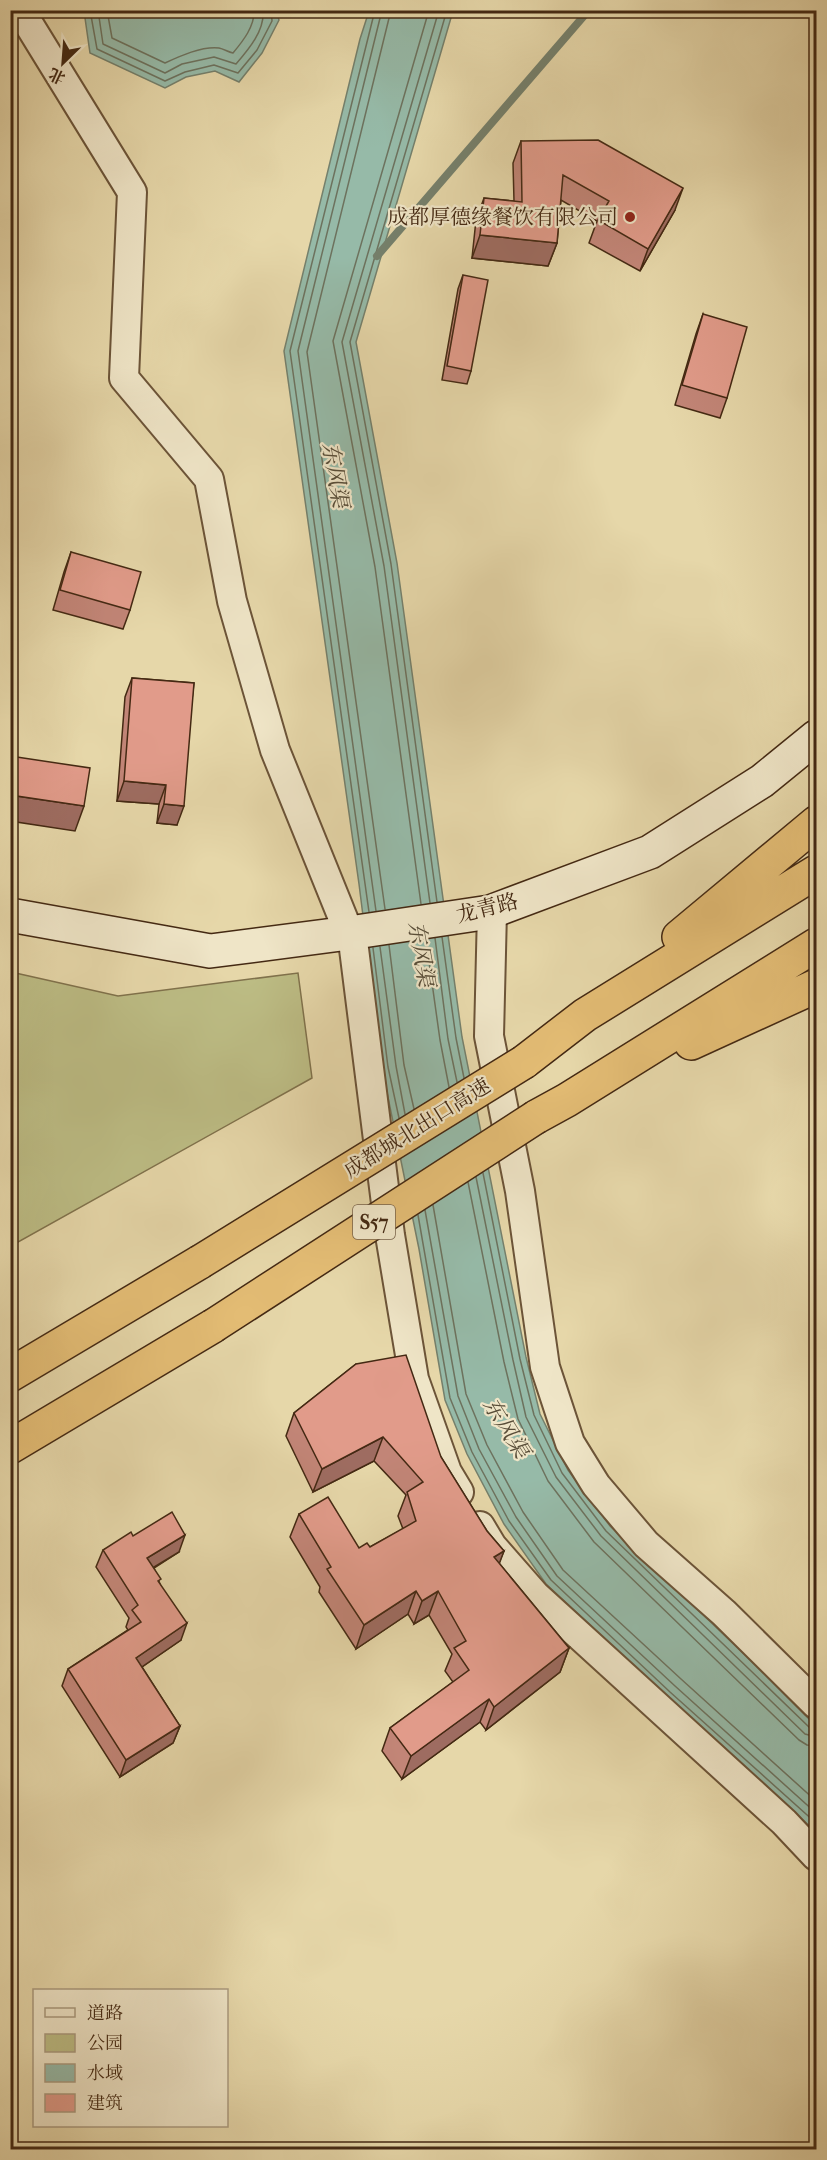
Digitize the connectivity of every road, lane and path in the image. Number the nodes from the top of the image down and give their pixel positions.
1 (20, 10) edge
2 (816, 737) edge
3 (816, 823) edge
4 (816, 872) edge
5 (491, 911) junction
6 (10, 915) edge
7 (350, 933) junction
8 (816, 945) edge
9 (816, 986) edge
10 (585, 1016) junction
11 (567, 1100) junction
12 (10, 1375) edge
13 (10, 1447) edge
14 (816, 1704) edge
15 (816, 1856) edge

1 - 7 street
2 - 5 street, 龙青路
3 - 10 highway
4 - 10 highway, 成都城北出口高速
5 - 7 street, 龙青路
5 - 14 street
6 - 7 street, 龙青路
7 - 15 street
8 - 11 highway, S57
9 - 11 highway
10 - 12 highway, 成都城北出口高速, bridge
11 - 13 highway, S57, bridge

